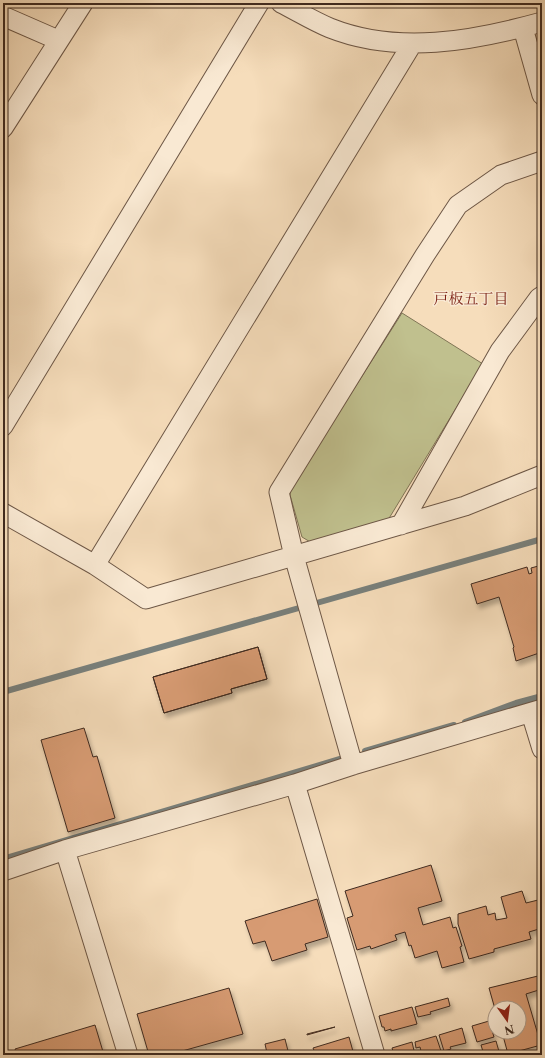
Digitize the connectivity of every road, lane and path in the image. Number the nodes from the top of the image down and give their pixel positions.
1 (83, 3) edge
2 (259, 3) edge
3 (281, 3) edge
4 (3, 16) edge
5 (542, 22) edge
6 (523, 28) junction
7 (58, 40) junction
8 (412, 44) junction
9 (542, 95) edge
10 (3, 128) edge
11 (542, 161) edge
12 (542, 296) edge
13 (3, 426) edge
14 (542, 475) edge
15 (3, 514) edge
16 (401, 525) junction
17 (294, 556) junction
18 (95, 565) junction
19 (536, 711) edge
20 (542, 749) edge
21 (353, 765) junction
22 (295, 784) junction
23 (66, 850) junction
24 (3, 871) edge
25 (128, 1055) edge
26 (375, 1055) edge

1 - 7 street
2 - 13 street
3 - 8 street
4 - 7 street
5 - 6 street
6 - 8 street
6 - 9 street
7 - 10 street
8 - 18 street
11 - 17 street
12 - 16 street
14 - 16 street
15 - 18 street
16 - 17 street
17 - 18 street
17 - 21 street
19 - 20 street
19 - 21 street
21 - 22 street
22 - 23 street
22 - 26 street
23 - 24 street
23 - 25 street

